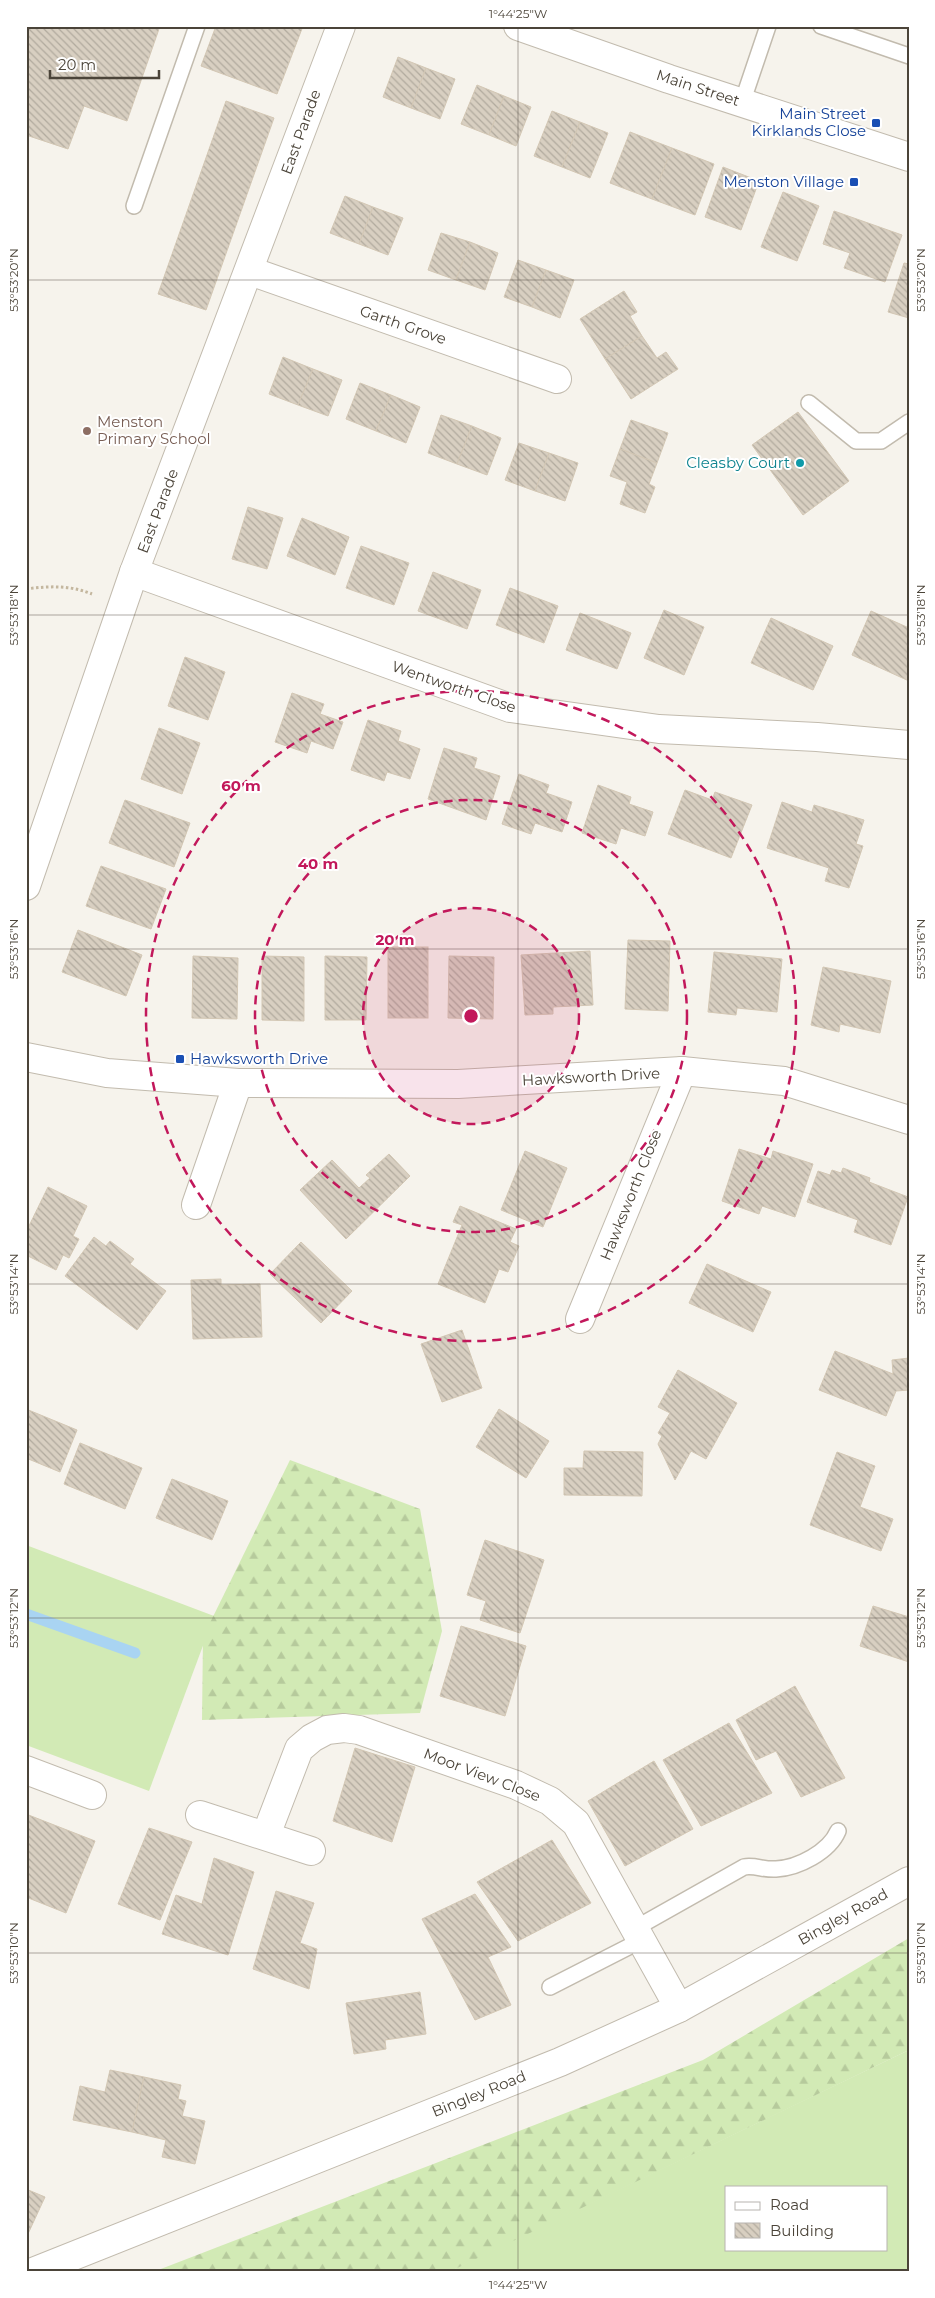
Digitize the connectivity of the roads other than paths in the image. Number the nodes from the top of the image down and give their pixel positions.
1 (197, 26) edge
2 (341, 26) edge
3 (518, 26) edge
4 (768, 26) edge
5 (821, 26) edge
6 (909, 56) edge
7 (742, 103) junction
8 (909, 157) edge
9 (134, 206) dead end
10 (250, 271) junction
11 (557, 379) dead end
12 (809, 403) dead end
13 (909, 422) edge
14 (134, 572) junction
15 (909, 745) edge
16 (26, 886) edge
17 (26, 1057) edge
18 (682, 1072) junction
19 (238, 1083) junction
20 (909, 1120) edge
21 (196, 1204) dead end
22 (580, 1319) dead end
23 (26, 1770) edge
24 (92, 1795) dead end
25 (200, 1815) dead end
26 (838, 1831) dead end
27 (266, 1835) junction
28 (311, 1851) dead end
29 (909, 1881) edge
30 (637, 1935) junction
31 (550, 1986) dead end
32 (679, 2008) junction
33 (33, 2272) edge

1 - 9 lane
2 - 10 street, East Parade
3 - 7 street, Main Street
4 - 7 lane
5 - 6 lane
7 - 8 street, Main Street
10 - 11 street, Garth Grove
10 - 14 street, East Parade
12 - 13 lane
14 - 15 street, Wentworth Close
14 - 16 street, East Parade
17 - 19 street, Hawksworth Drive
18 - 19 street, Hawksworth Drive
18 - 20 street, Hawksworth Drive
18 - 22 street, Hawksworth Close
19 - 21 street
23 - 24 street
25 - 27 street
26 - 30 lane
27 - 28 street
27 - 30 street, Moor View Close
29 - 32 street, Bingley Road
30 - 31 lane
30 - 32 street, Moor View Close
32 - 33 street, Bingley Road

